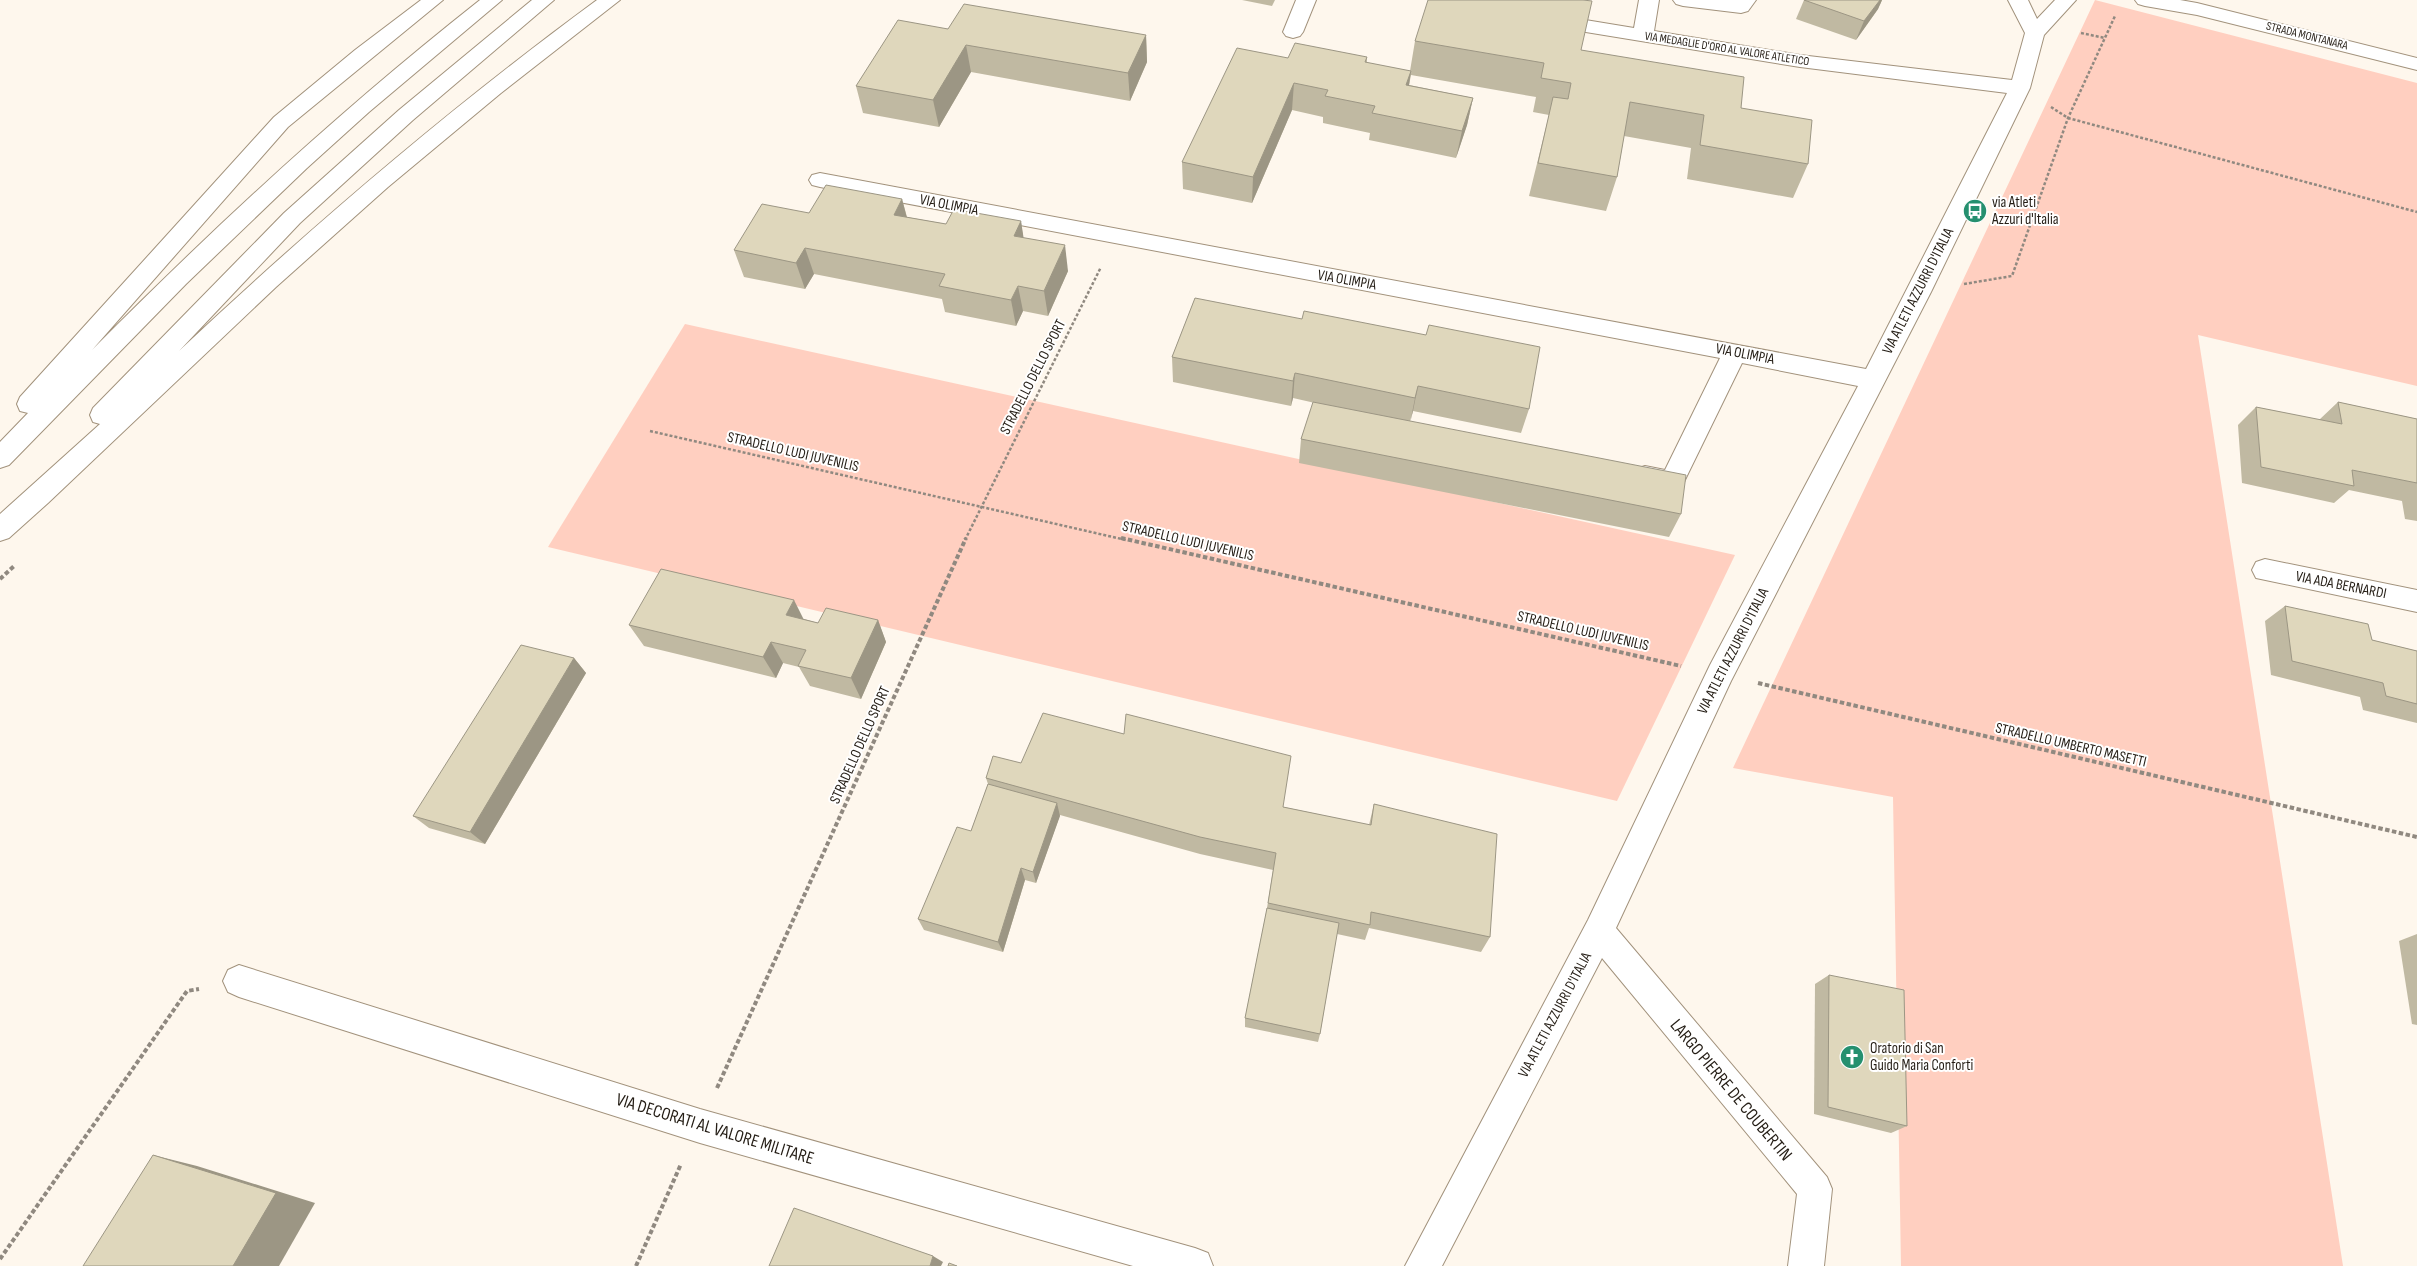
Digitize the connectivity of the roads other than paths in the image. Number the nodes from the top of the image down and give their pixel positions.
1 (433, 0) edge
2 (492, 0) edge
3 (544, 0) edge
4 (610, 0) edge
5 (1306, 0) edge
6 (1649, 0) edge
7 (1683, 0) edge
8 (1746, 0) edge
9 (2018, 0) edge
10 (2066, 0) edge
11 (2145, 0) edge
12 (2174, 0) edge
13 (2197, 9) junction
14 (1530, 16) edge
15 (1293, 32) dead end
16 (2035, 33) junction
17 (1643, 36) junction
18 (2417, 64) edge
19 (2020, 88) junction
20 (820, 180) dead end
21 (1735, 352) junction
22 (1873, 380) junction
23 (0, 436) edge
24 (0, 458) edge
25 (1624, 472) edge
26 (0, 523) edge
27 (0, 530) edge
28 (2265, 570) dead end
29 (2417, 601) edge
30 (1598, 931) junction
31 (239, 981) road end
32 (1195, 1266) edge
33 (1423, 1266) edge
34 (1806, 1266) edge

1 - 23 main road
2 - 24 main road
3 - 26 main road
4 - 27 main road
5 - 15 main road
6 - 17 main road
7 - 8 main road
9 - 16 main road
10 - 16 main road, VIA ATLETI AZZURRI D'ITALIA
11 - 13 main road, STRADA MONTANARA
12 - 13 main road, STRADA MONTANARA
13 - 18 main road, STRADA MONTANARA
14 - 17 main road, VIA MEDAGLIE D'ORO AL VALORE ATLETICO
16 - 19 main road, VIA ATLETI AZZURRI D'ITALIA
17 - 19 main road, VIA MEDAGLIE D'ORO AL VALORE ATLETICO
19 - 22 main road, VIA ATLETI AZZURRI D'ITALIA
20 - 21 main road, VIA OLIMPIA
21 - 22 main road, VIA OLIMPIA
21 - 25 main road
22 - 30 main road, VIA ATLETI AZZURRI D'ITALIA
28 - 29 main road, VIA ADA BERNARDI
30 - 33 main road, VIA ATLETI AZZURRI D'ITALIA
30 - 34 main road, LARGO PIERRE DE COUBERTIN
31 - 32 main road, VIA DECORATI AL VALORE MILITARE

